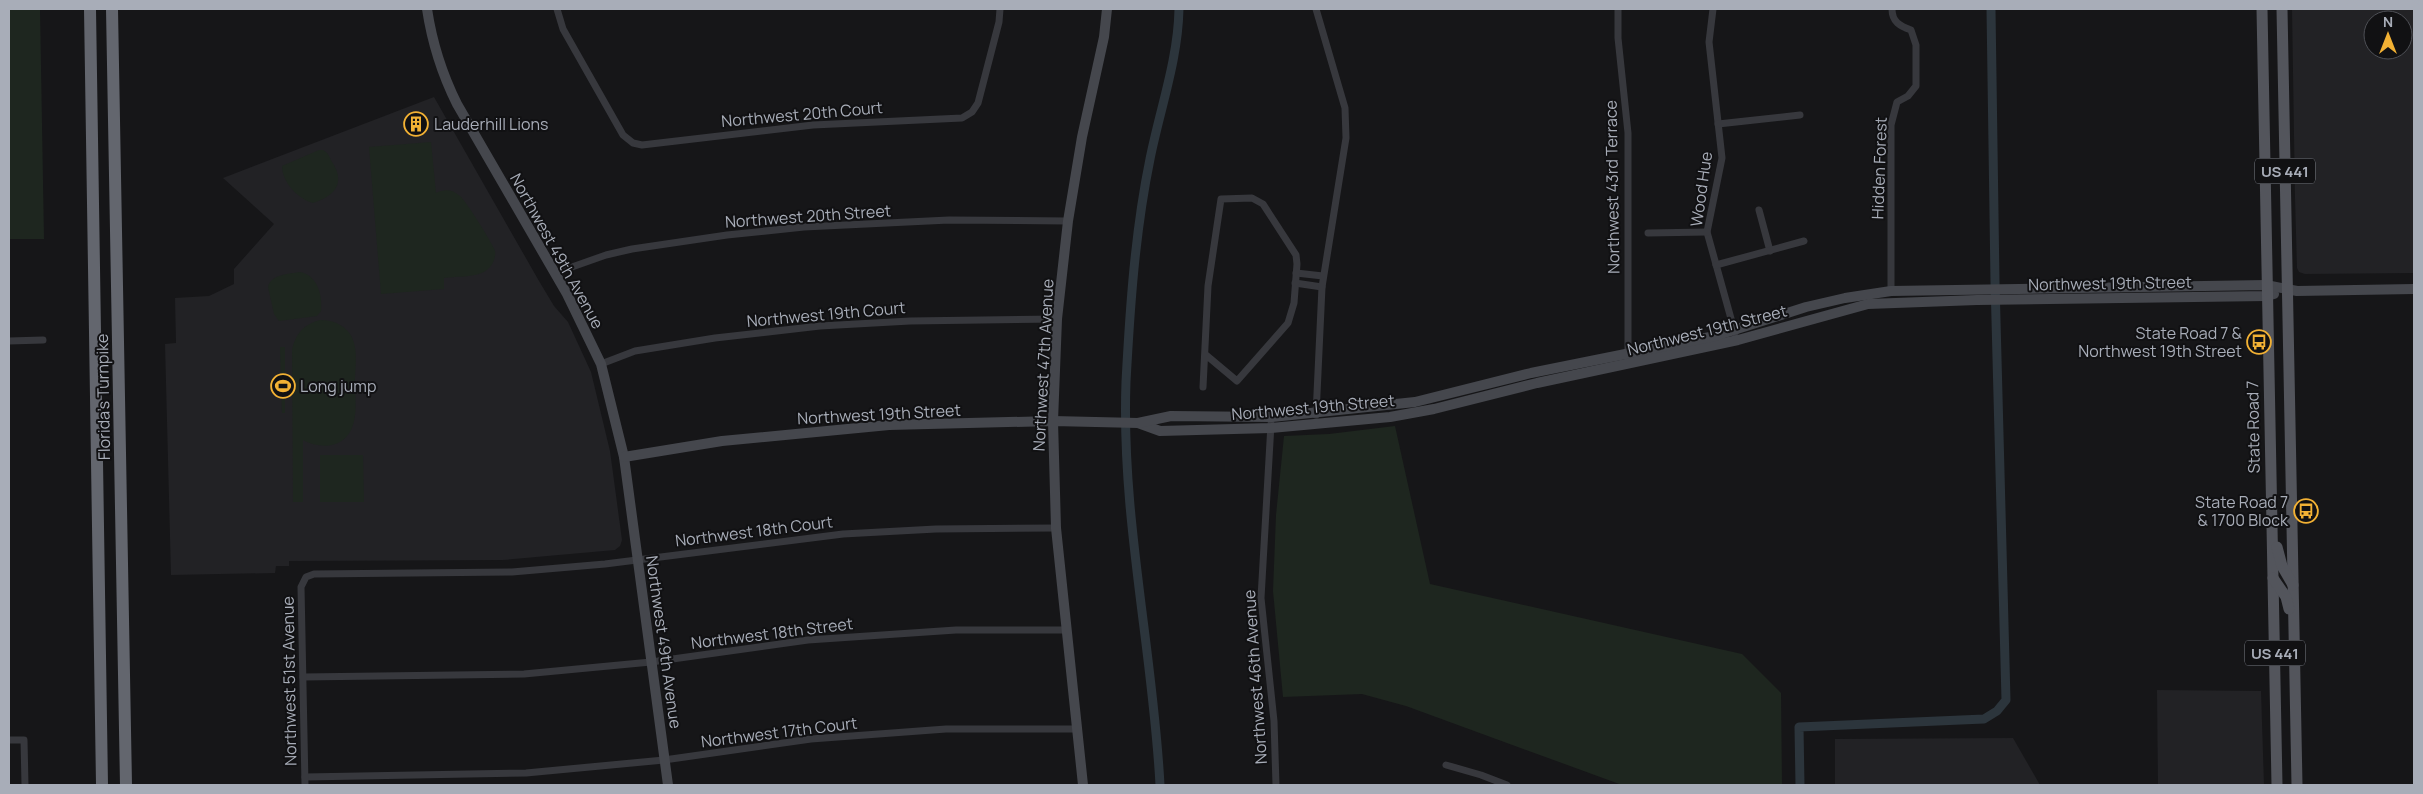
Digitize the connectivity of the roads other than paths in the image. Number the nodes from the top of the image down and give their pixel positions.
1 (90, 9) edge
2 (112, 9) edge
3 (427, 9) edge
4 (558, 9) edge
5 (1000, 9) edge
6 (1107, 9) edge
7 (1316, 9) edge
8 (1618, 9) edge
9 (1713, 9) edge
10 (1892, 9) edge
11 (2262, 9) edge
12 (2282, 9) edge
13 (1800, 115) dead end
14 (1718, 124) junction
15 (1759, 210) dead end
16 (1068, 221) junction
17 (1707, 232) junction
18 (1648, 233) dead end
19 (1804, 241) dead end
20 (1770, 250) junction
21 (1716, 265) junction
22 (555, 273) junction
23 (1296, 273) junction
24 (1323, 276) junction
25 (1295, 282) junction
26 (1322, 287) junction
27 (2414, 289) edge
28 (2266, 290) junction
29 (2287, 290) junction
30 (1890, 291) junction
31 (1058, 320) junction
32 (1736, 336) junction
33 (43, 340) dead end
34 (9, 341) edge
35 (1206, 355) junction
36 (1629, 360) junction
37 (601, 364) junction
38 (1203, 387) dead end
39 (1272, 417) junction
40 (1315, 419) junction
41 (1053, 421) junction
42 (1138, 422) junction
43 (1271, 428) junction
44 (624, 457) junction
45 (2272, 526) junction
46 (1056, 528) junction
47 (637, 560) junction
48 (306, 577) joint
49 (2273, 578) junction
50 (2293, 584) junction
51 (2294, 628) junction
52 (1066, 630) junction
53 (651, 662) junction
54 (303, 677) junction
55 (2275, 683) junction
56 (2296, 728) junction
57 (1078, 729) junction
58 (9, 740) edge
59 (664, 760) junction
60 (1446, 765) dead end
61 (305, 781) edge
62 (25, 785) edge
63 (102, 785) edge
64 (126, 785) edge
65 (668, 785) edge
66 (1082, 785) edge
67 (1276, 785) edge
68 (1507, 785) edge
69 (2277, 785) edge
70 (2297, 785) edge

1 - 63 highway, Florida's Turnpike
2 - 64 highway, Florida's Turnpike
3 - 22 street, Northwest 49th Avenue
4 - 5 street, Northwest 20th Court
6 - 16 street, Northwest 47th Avenue
7 - 24 street
8 - 36 street, Northwest 43rd Terrace
9 - 14 street, Wood Hue
10 - 30 street, Hidden Forest
11 - 28 main road, State Road 7 / US 441
12 - 29 main road, US 441
13 - 14 street
14 - 17 street, Wood Hue
15 - 20 street
16 - 22 street, Northwest 20th Street
16 - 31 street, Northwest 47th Avenue
17 - 18 street
17 - 21 street, Wood Hue
19 - 20 street
20 - 21 street
21 - 32 street, Wood Hue
22 - 37 street, Northwest 49th Avenue
23 - 24 street
23 - 25 street
23 - 35 street
24 - 26 street
25 - 26 street
25 - 35 street
26 - 40 street
27 - 29 street, Northwest 19th Street
28 - 29 street, Northwest 19th Street
28 - 30 street, Northwest 19th Street
28 - 32 street, Northwest 19th Street
28 - 45 main road, State Road 7 / US 441
29 - 50 main road, US 441
30 - 32 street, Northwest 19th Street
31 - 37 street, Northwest 19th Court
31 - 41 street, Northwest 47th Avenue
32 - 36 street, Northwest 19th Street
33 - 34 street
35 - 38 street
36 - 40 street, Northwest 19th Street
37 - 44 street, Northwest 49th Avenue
39 - 40 street, Northwest 19th Street
39 - 42 street, Northwest 19th Street
39 - 43 street, Northwest 46th Avenue
40 - 43 street, Northwest 19th Street
41 - 42 street, Northwest 19th Street
41 - 44 street, Northwest 19th Street
41 - 46 street, Northwest 47th Avenue
42 - 43 street, Northwest 19th Street
43 - 67 street, Northwest 46th Avenue
44 - 47 street, Northwest 49th Avenue
45 - 49 main road, State Road 7 / US 441
45 - 50 main road
46 - 47 street, Northwest 18th Court
46 - 52 street, Northwest 47th Avenue
47 - 48 street, Northwest 18th Court
47 - 53 street, Northwest 49th Avenue
48 - 54 street, Northwest 51st Avenue
49 - 51 main road
49 - 55 main road, State Road 7 / US 441
50 - 51 main road, US 441
51 - 56 main road, US 441
52 - 53 street, Northwest 18th Street
52 - 57 street, Northwest 47th Avenue
53 - 54 street, Northwest 18th Street
53 - 59 street, Northwest 49th Avenue
54 - 61 street, Northwest 51st Avenue
55 - 56 main road
55 - 69 main road, State Road 7 / US 441
56 - 70 main road, US 441
57 - 59 street, Northwest 17th Court
57 - 66 street, Northwest 47th Avenue
58 - 62 street
59 - 61 street, Northwest 17th Court
59 - 65 street, Northwest 49th Avenue
60 - 68 street

